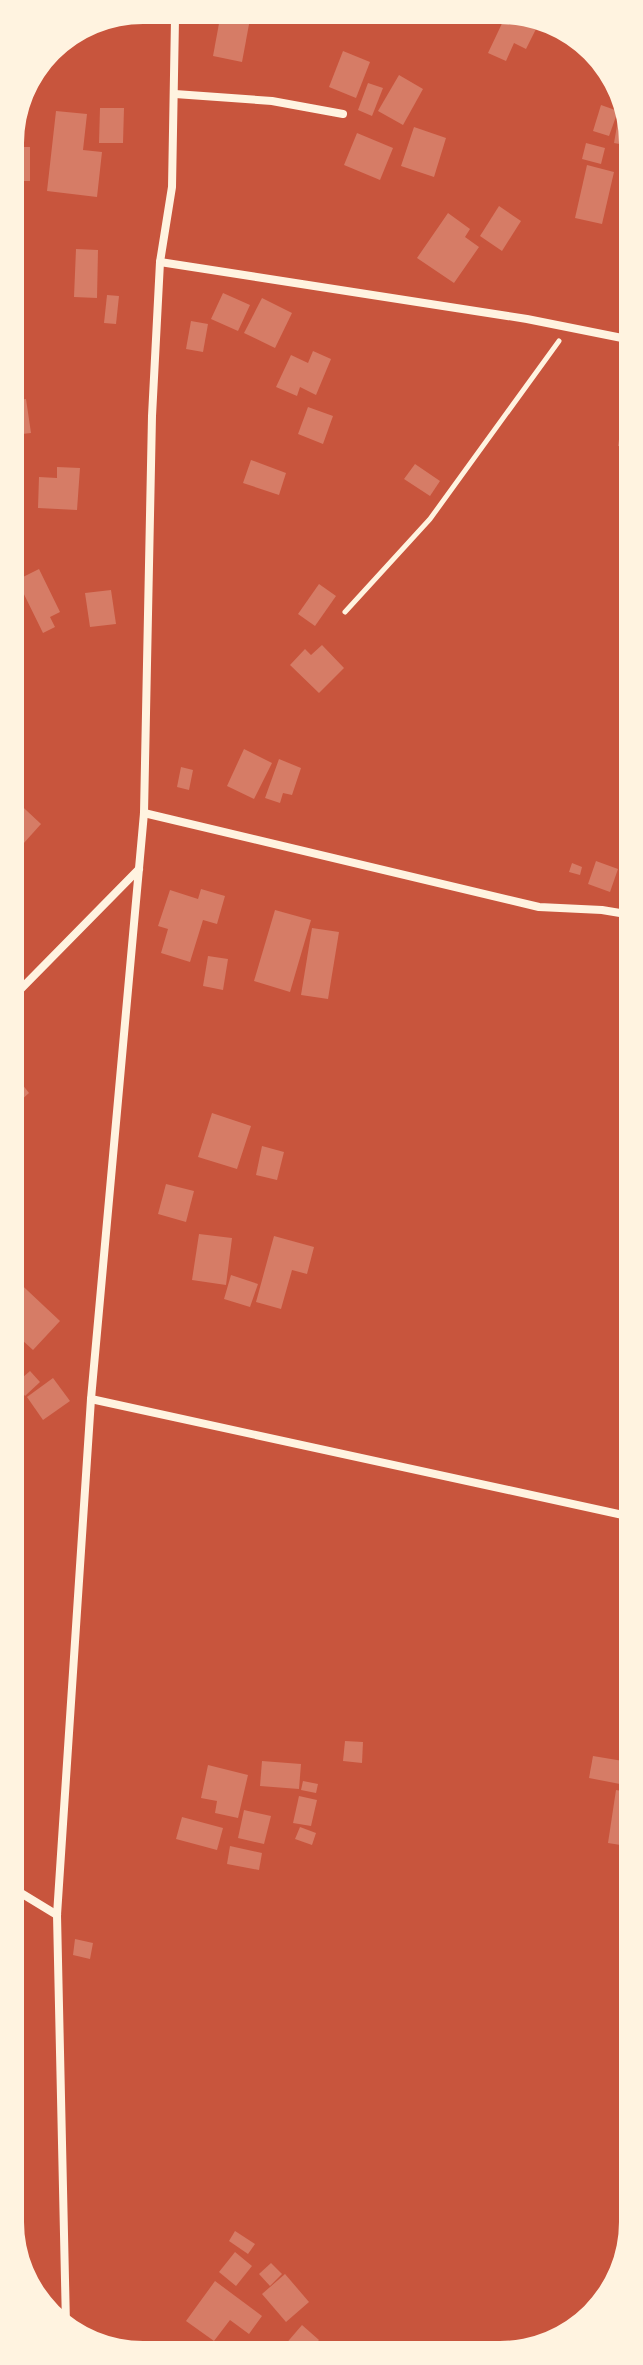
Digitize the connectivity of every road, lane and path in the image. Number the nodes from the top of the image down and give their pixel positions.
1 (175, 24) edge
2 (175, 94) junction
3 (343, 114) dead end
4 (160, 262) junction
5 (569, 328) junction
6 (619, 338) edge
7 (345, 612) dead end
8 (144, 813) junction
9 (139, 869) junction
10 (619, 913) edge
11 (24, 986) edge
12 (91, 1399) junction
13 (619, 1514) edge
14 (24, 1895) edge
15 (57, 1915) junction
16 (66, 2312) edge

1 - 2 street
2 - 3 street
2 - 4 street
4 - 5 street
4 - 8 street
5 - 6 street
5 - 7 path
8 - 9 street
8 - 10 street
9 - 11 street
9 - 12 street
12 - 13 street
12 - 15 street
14 - 15 street
15 - 16 street

